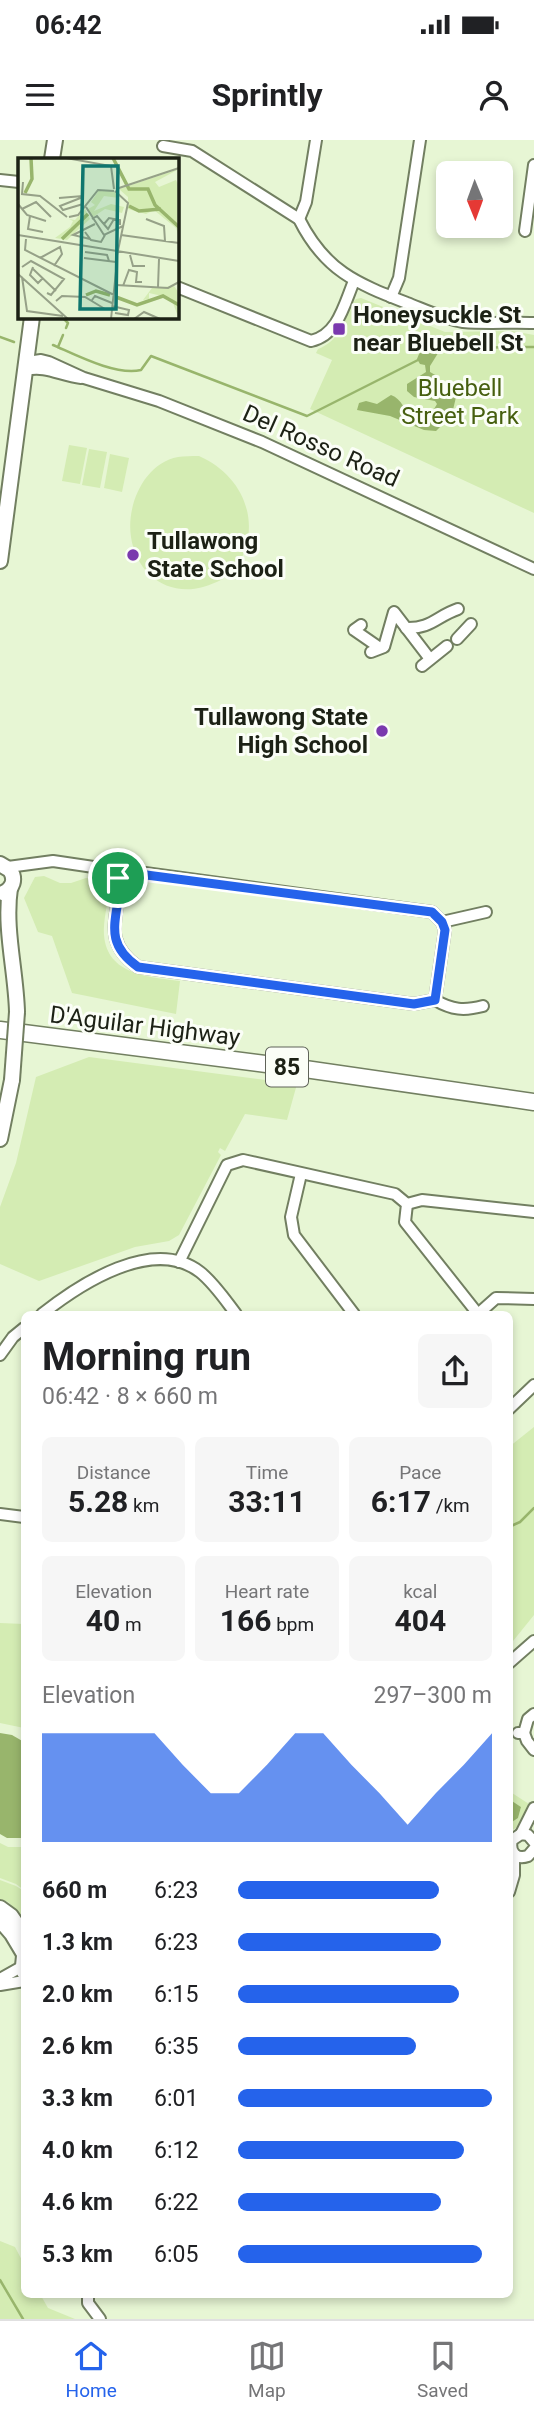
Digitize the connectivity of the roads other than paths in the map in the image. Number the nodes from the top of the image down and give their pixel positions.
1 (55, 140) edge
2 (316, 140) edge
3 (420, 140) edge
4 (163, 143) edge
5 (52, 158) edge
6 (534, 165) edge
7 (0, 180) edge
8 (18, 183) edge
9 (299, 219) junction
10 (525, 232) dead end
11 (354, 281) junction
12 (178, 287) edge
13 (391, 297) junction
14 (32, 318) edge
15 (534, 323) edge
16 (27, 366) junction
17 (3, 517) edge
18 (0, 561) edge
19 (534, 569) edge
20 (458, 609) dead end
21 (471, 624) dead end
22 (361, 625) dead end
23 (406, 628) junction
24 (373, 634) dead end
25 (378, 649) junction
26 (5, 874) edge
27 (118, 878) junction
28 (0, 904) edge
29 (486, 912) dead end
30 (442, 922) junction
31 (9, 924) junction
32 (435, 1000) junction
33 (483, 1006) dead end
34 (0, 1030) edge
35 (534, 1102) edge
36 (0, 1139) edge
37 (301, 1174) junction
38 (407, 1204) junction
39 (534, 1212) edge
40 (179, 1262) junction
41 (534, 1299) edge
42 (46, 1311) edge
43 (234, 1311) edge
44 (352, 1311) edge
45 (476, 1311) edge
46 (481, 1311) edge
47 (21, 1330) edge
48 (0, 1354) edge
49 (534, 1385) edge
50 (513, 1405) edge
51 (0, 1514) edge
52 (21, 1517) edge
53 (534, 1641) edge
54 (513, 1659) edge
55 (534, 1714) edge
56 (534, 1749) edge
57 (532, 1812) edge
58 (522, 1846) edge
59 (513, 1878) edge
60 (0, 1908) edge
61 (0, 1920) edge
62 (21, 1931) edge
63 (21, 1957) edge
64 (21, 1967) edge
65 (21, 1968) edge
66 (0, 1979) edge
67 (0, 1985) edge
68 (88, 2298) edge
69 (100, 2319) edge

1 - 5 main road
2 - 9 street
3 - 13 street
4 - 9 street
6 - 10 street
7 - 8 street
9 - 11 street
11 - 12 street
11 - 13 street
13 - 15 street
14 - 16 main road
16 - 17 main road
16 - 19 street, Del Rosso Road
17 - 18 main road
20 - 23 street
21 - 23 street
22 - 25 street
23 - 25 street
24 - 25 street
26 - 27 street
26 - 31 main road
27 - 30 street
27 - 32 street
28 - 31 main road
29 - 30 street
30 - 32 street
31 - 36 main road, bridge
32 - 33 street
34 - 35 highway, D'Aguilar Highway / 85
37 - 38 street
37 - 40 street
37 - 44 street
38 - 39 street
38 - 45 street
40 - 42 street
40 - 43 street
41 - 46 street
47 - 48 street
49 - 50 street
51 - 52 street
53 - 54 street
55 - 56 street
57 - 58 street
58 - 59 street
60 - 62 main road
61 - 63 main road
64 - 66 street
65 - 67 street
68 - 69 street

